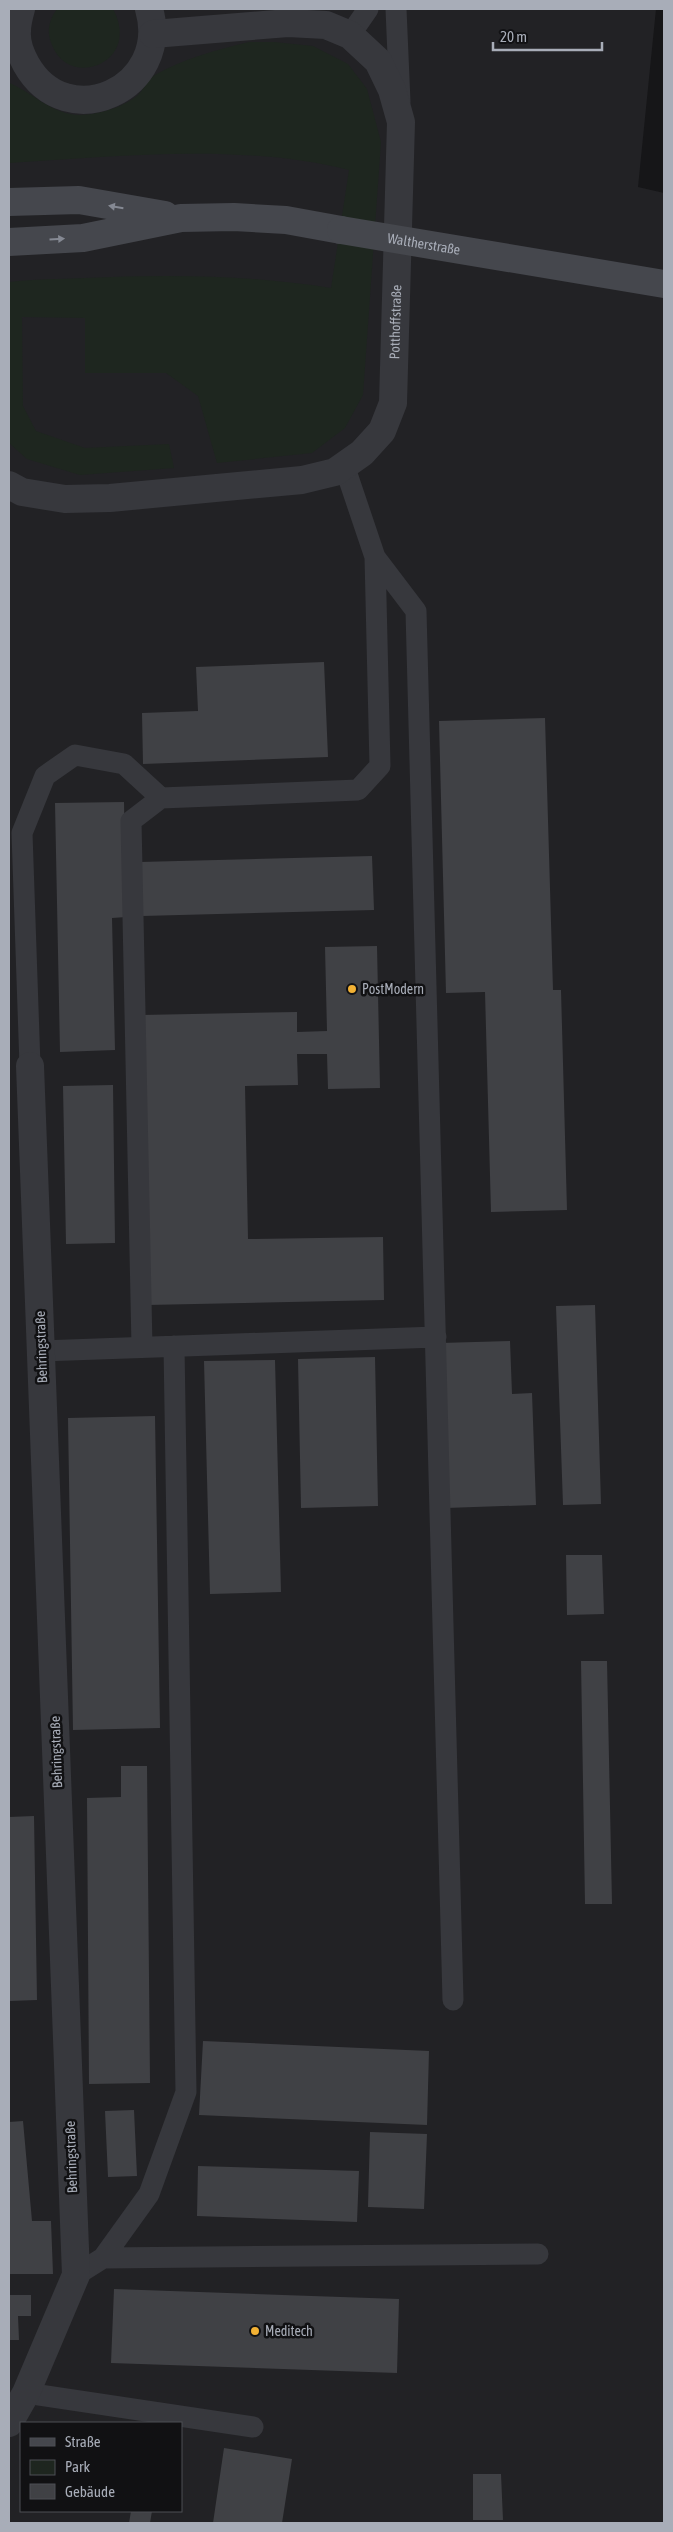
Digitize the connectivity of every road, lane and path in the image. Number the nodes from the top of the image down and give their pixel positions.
1 (368, 9) edge
2 (396, 9) edge
3 (297, 16) edge
4 (151, 21) edge
5 (15, 25) edge
6 (350, 35) junction
7 (401, 122) junction
8 (9, 202) edge
9 (181, 218) junction
10 (9, 242) edge
11 (664, 284) edge
12 (344, 466) junction
13 (9, 485) edge
14 (375, 557) junction
15 (160, 798) junction
16 (30, 1066) joint
17 (436, 1337) junction
18 (174, 1346) junction
19 (142, 1347) junction
20 (41, 1351) junction
21 (453, 2000) dead end
22 (538, 2254) dead end
23 (103, 2258) junction
24 (76, 2275) junction
25 (26, 2393) junction
26 (9, 2423) edge
27 (253, 2426) dead end

1 - 6 lane
2 - 7 lane
3 - 4 street, Potthoffstraße
3 - 6 street, Potthoffstraße
4 - 5 street, Potthoffstraße
6 - 7 street, Potthoffstraße
7 - 12 street, Potthoffstraße
9 -> 8 main road, Waltherstraße
10 -> 9 main road, Waltherstraße
9 - 11 main road, Waltherstraße, bridge
12 - 13 street, Potthoffstraße
12 - 14 lane
14 - 15 lane
14 - 17 lane
15 - 16 lane
15 - 19 lane
16 - 20 street, Behringstraße
17 - 18 lane
17 - 21 lane
18 - 19 lane
18 - 23 lane
19 - 20 lane
20 - 24 street, Behringstraße
22 - 23 lane
23 - 24 lane
24 - 25 street, Behringstraße
25 - 26 street, Behringstraße
25 - 27 lane

